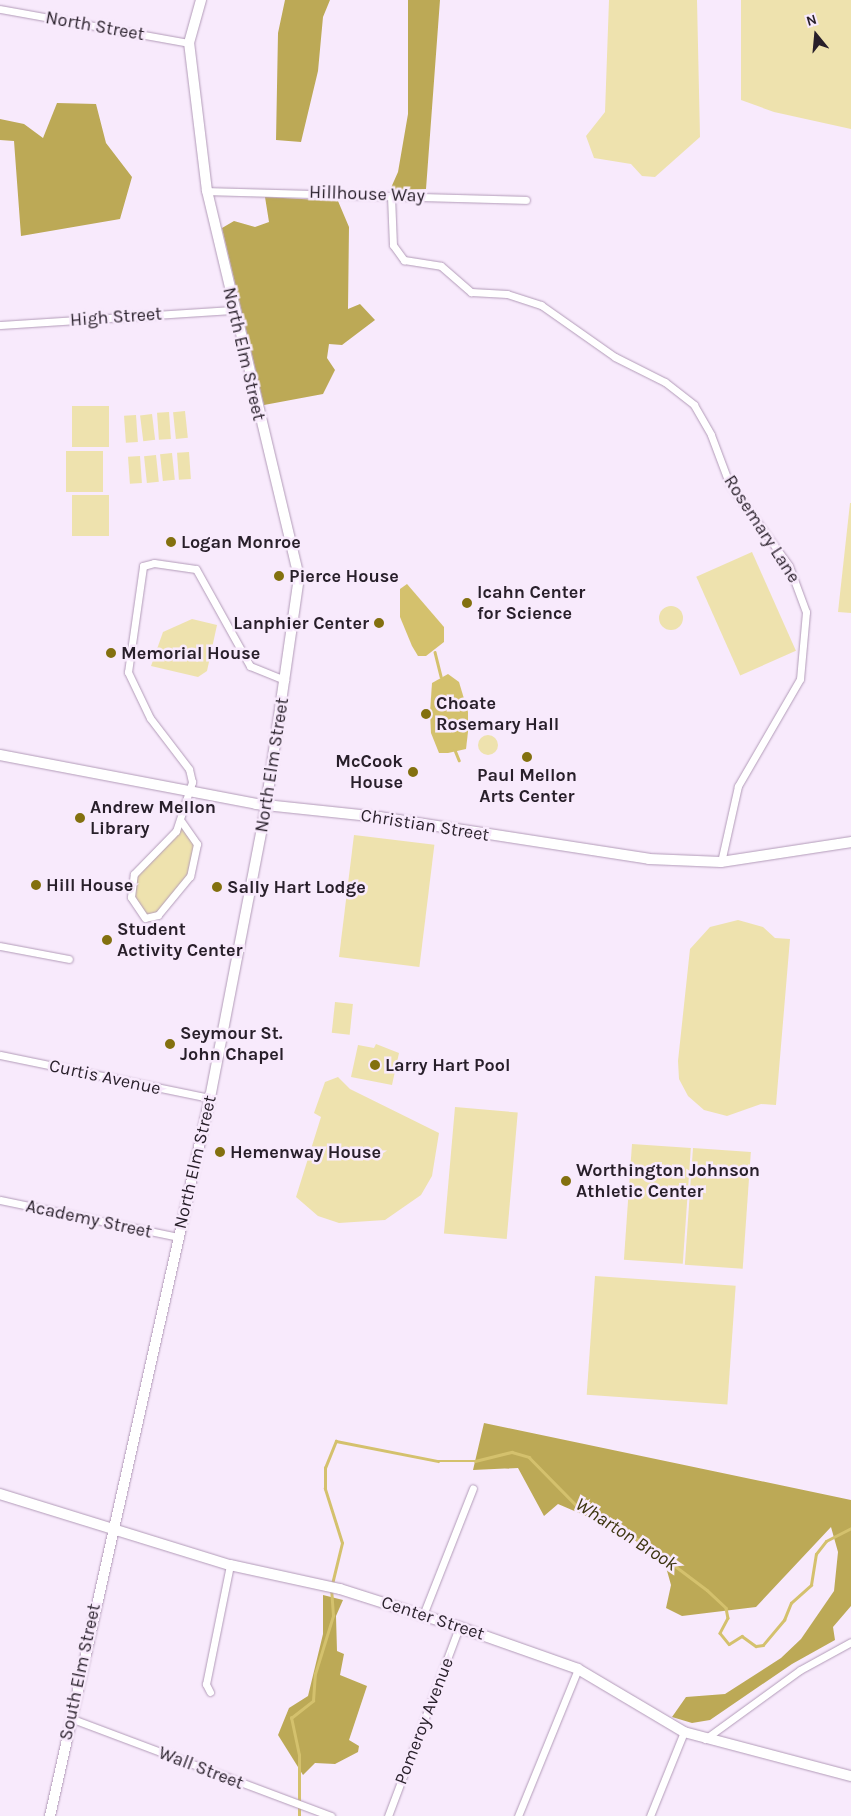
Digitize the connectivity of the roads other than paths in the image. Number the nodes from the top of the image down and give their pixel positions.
1 (201, 0) edge
2 (0, 8) edge
3 (189, 43) junction
4 (207, 191) junction
5 (391, 196) junction
6 (526, 200) dead end
7 (233, 310) junction
8 (0, 325) edge
9 (285, 680) junction
10 (0, 755) edge
11 (190, 793) junction
12 (266, 806) junction
13 (181, 821) junction
14 (851, 842) edge
15 (721, 862) junction
16 (0, 946) edge
17 (68, 959) dead end
18 (0, 1055) edge
19 (210, 1098) junction
20 (0, 1200) edge
21 (179, 1237) junction
22 (473, 1488) dead end
23 (0, 1494) edge
24 (111, 1528) junction
25 (230, 1565) junction
26 (423, 1615) junction
27 (459, 1627) junction
28 (851, 1642) edge
29 (578, 1669) junction
30 (210, 1692) dead end
31 (70, 1718) junction
32 (684, 1732) junction
33 (705, 1738) junction
34 (851, 1776) edge
35 (50, 1816) edge
36 (331, 1816) edge
37 (388, 1816) edge
38 (518, 1816) edge
39 (650, 1816) edge

1 - 3 main road, North Elm Street
2 - 3 street, North Street
3 - 4 main road, North Elm Street
4 - 5 street, Hillhouse Way
4 - 7 main road, North Elm Street
5 - 6 street, Hillhouse Way
5 - 15 street, Rosemary Lane
7 - 8 street, High Street
7 - 9 main road, North Elm Street
9 - 11 street
9 - 12 main road, North Elm Street
10 - 11 main road, Christian Street
11 - 12 main road, Christian Street
11 - 13 street
12 - 15 main road, Christian Street
12 - 19 main road, North Elm Street
13 - 13 street
14 - 15 main road, Christian Street
16 - 17 street
18 - 19 street, Curtis Avenue
19 - 21 main road, North Elm Street
20 - 21 street, Academy Street
21 - 24 main road, North Elm Street
22 - 26 street
23 - 24 main road, Center Street
24 - 25 main road, Center Street
24 - 31 main road, South Elm Street
25 - 26 main road, Center Street
25 - 30 street
26 - 27 main road, Center Street
27 - 29 main road, Center Street
27 - 37 street, Pomeroy Avenue
28 - 33 street
29 - 32 main road, Center Street
29 - 38 street
31 - 35 main road, South Elm Street
31 - 36 street, Wall Street
32 - 33 main road, Center Street
32 - 39 street
33 - 34 main road, Center Street

